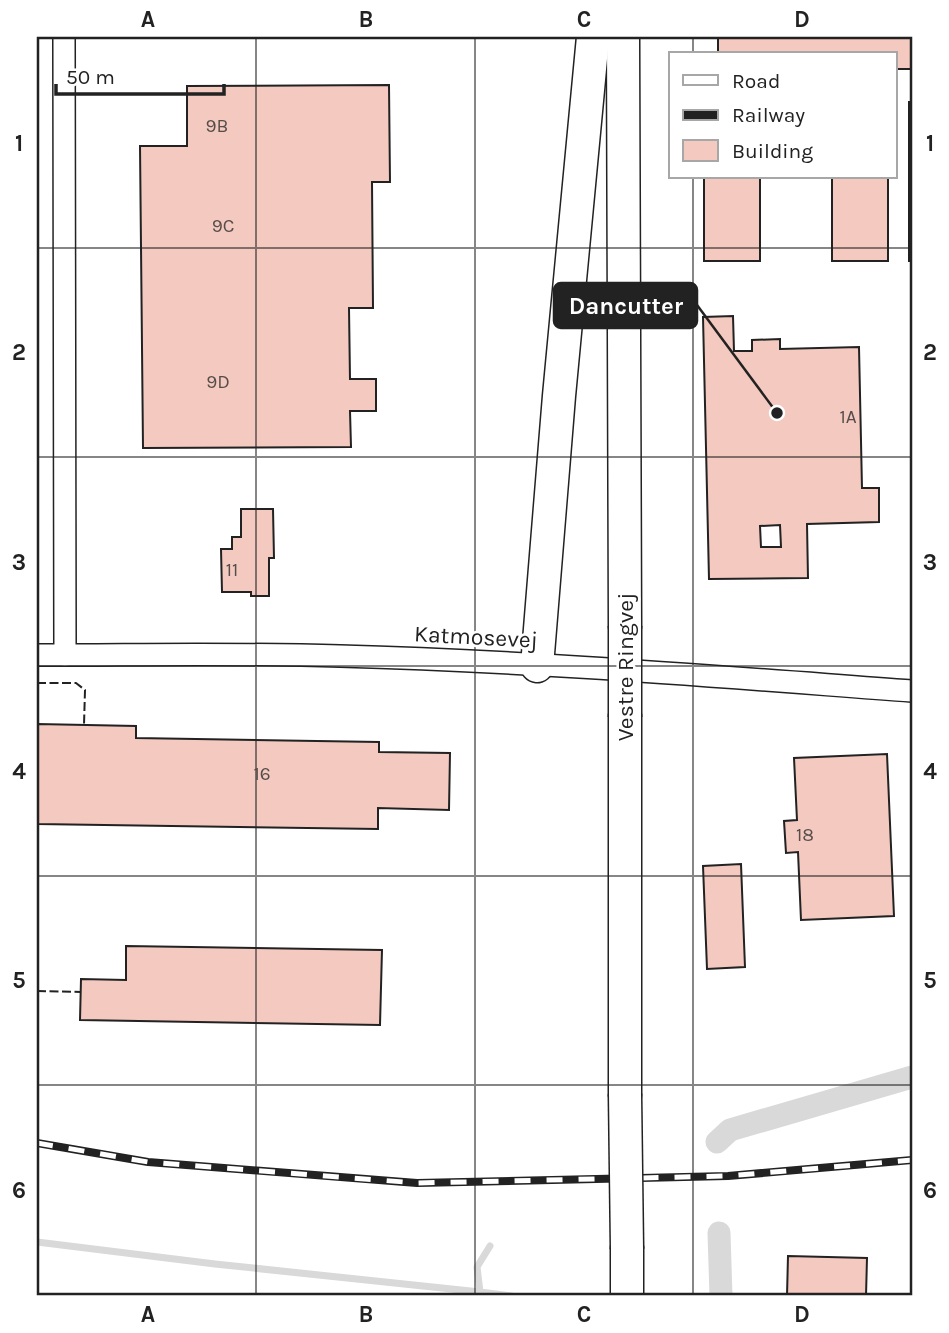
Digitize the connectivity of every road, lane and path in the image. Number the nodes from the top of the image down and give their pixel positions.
1 (64, 37) edge
2 (593, 37) edge
3 (623, 37) edge
4 (37, 655) edge
5 (65, 655) junction
6 (537, 666) junction
7 (912, 691) edge
8 (627, 1296) edge

1 - 5 street
2 - 6 main road
3 - 8 main road, Vestre Ringvej, bridge
4 - 5 street, Katmosevej
5 - 6 street, Katmosevej
6 - 7 street, Katmosevej

